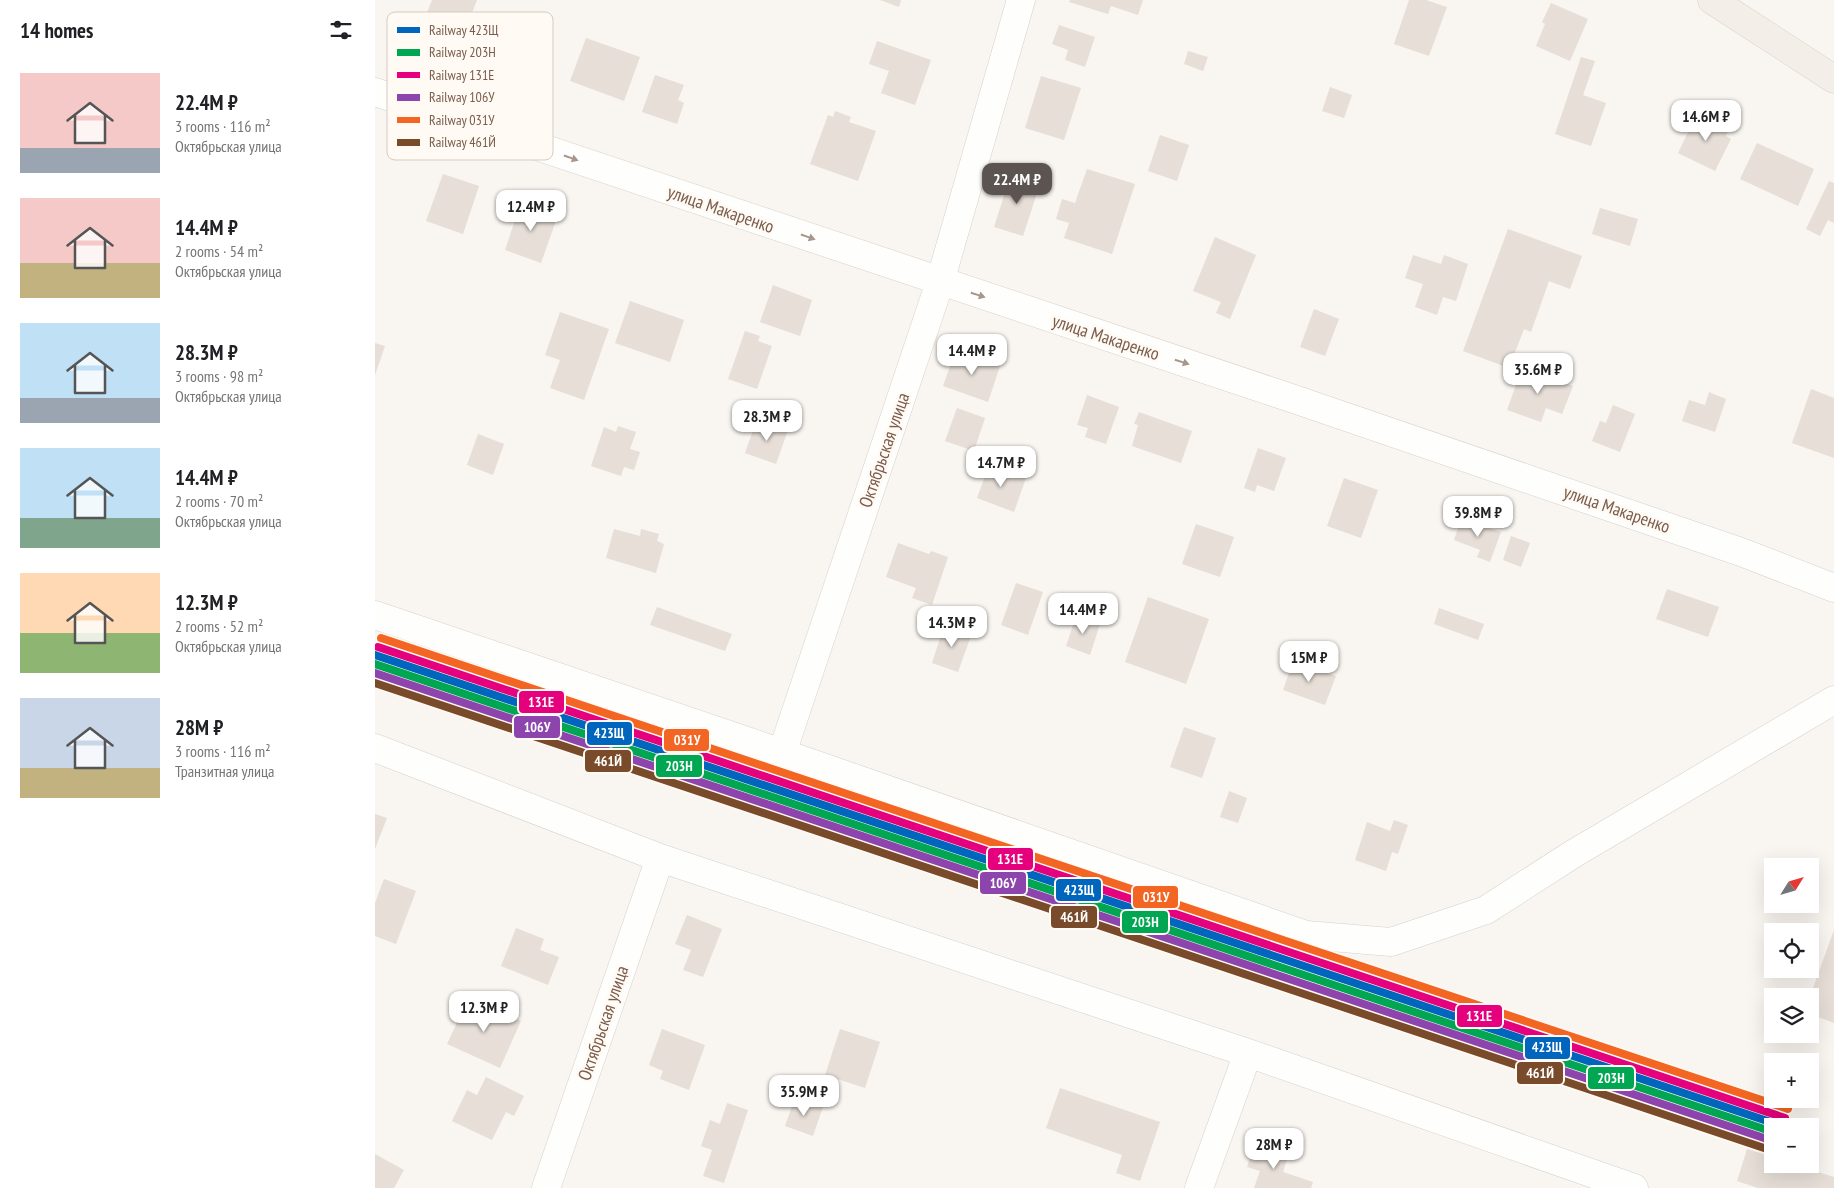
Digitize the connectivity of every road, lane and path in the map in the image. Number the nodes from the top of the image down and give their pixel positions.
1 (1021, 0) edge
2 (1713, 0) edge
3 (1834, 79) edge
4 (375, 92) edge
5 (387, 96) edge
6 (553, 152) edge
7 (940, 282) junction
8 (1834, 588) edge
9 (375, 615) edge
10 (1834, 700) edge
11 (375, 748) edge
12 (782, 753) junction
13 (660, 858) junction
14 (1248, 1053) junction
15 (546, 1188) edge
16 (1199, 1188) edge
17 (1634, 1188) edge

1 - 7 street, Октябрьская улица
2 - 3 main road
4 -> 5 street, улица Макаренко
6 -> 7 street, улица Макаренко
7 -> 8 street, улица Макаренко
7 - 12 street, Октябрьская улица
9 - 12 street
10 - 12 street
11 - 13 street
13 - 14 street
13 - 15 street, Октябрьская улица
14 - 16 street
14 - 17 street

